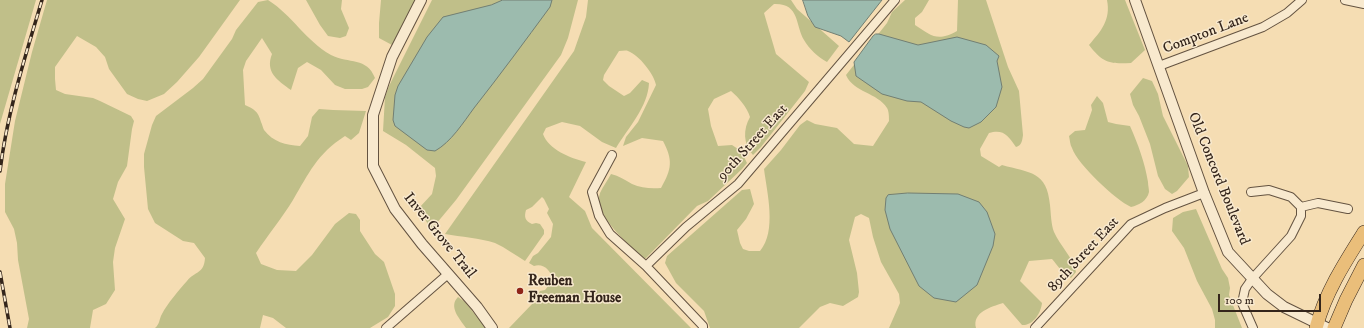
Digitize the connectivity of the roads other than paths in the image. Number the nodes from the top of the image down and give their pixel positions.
1 (421, 0) edge
2 (895, 0) edge
3 (1135, 0) edge
4 (1302, 0) edge
5 (1345, 0) edge
6 (1364, 4) edge
7 (1159, 66) junction
8 (612, 155) dead end
9 (1251, 192) dead end
10 (1204, 193) junction
11 (1301, 207) junction
12 (1348, 209) dead end
13 (1364, 232) edge
14 (646, 266) junction
15 (1364, 266) edge
16 (448, 274) junction
17 (1252, 278) junction
18 (1320, 326) edge
19 (386, 328) edge
20 (492, 328) edge
21 (703, 328) edge
22 (1035, 328) edge
23 (1253, 328) edge
24 (1334, 328) edge

1 - 16 street, Inver Grove Trail
2 - 14 street, 90th Street East
3 - 7 street, Old Concord Boulevard
4 - 7 street, Compton Lane
5 - 6 street
7 - 10 street, Old Concord Boulevard
8 - 14 street
9 - 11 street
10 - 17 street, Old Concord Boulevard
10 - 22 street, 89th Street East
11 - 12 street
11 - 17 street
13 - 18 main road
14 - 21 street
15 - 24 main road
16 - 19 street
16 - 20 street, Inver Grove Trail
17 - 18 street, Old Concord Boulevard
17 - 23 street

